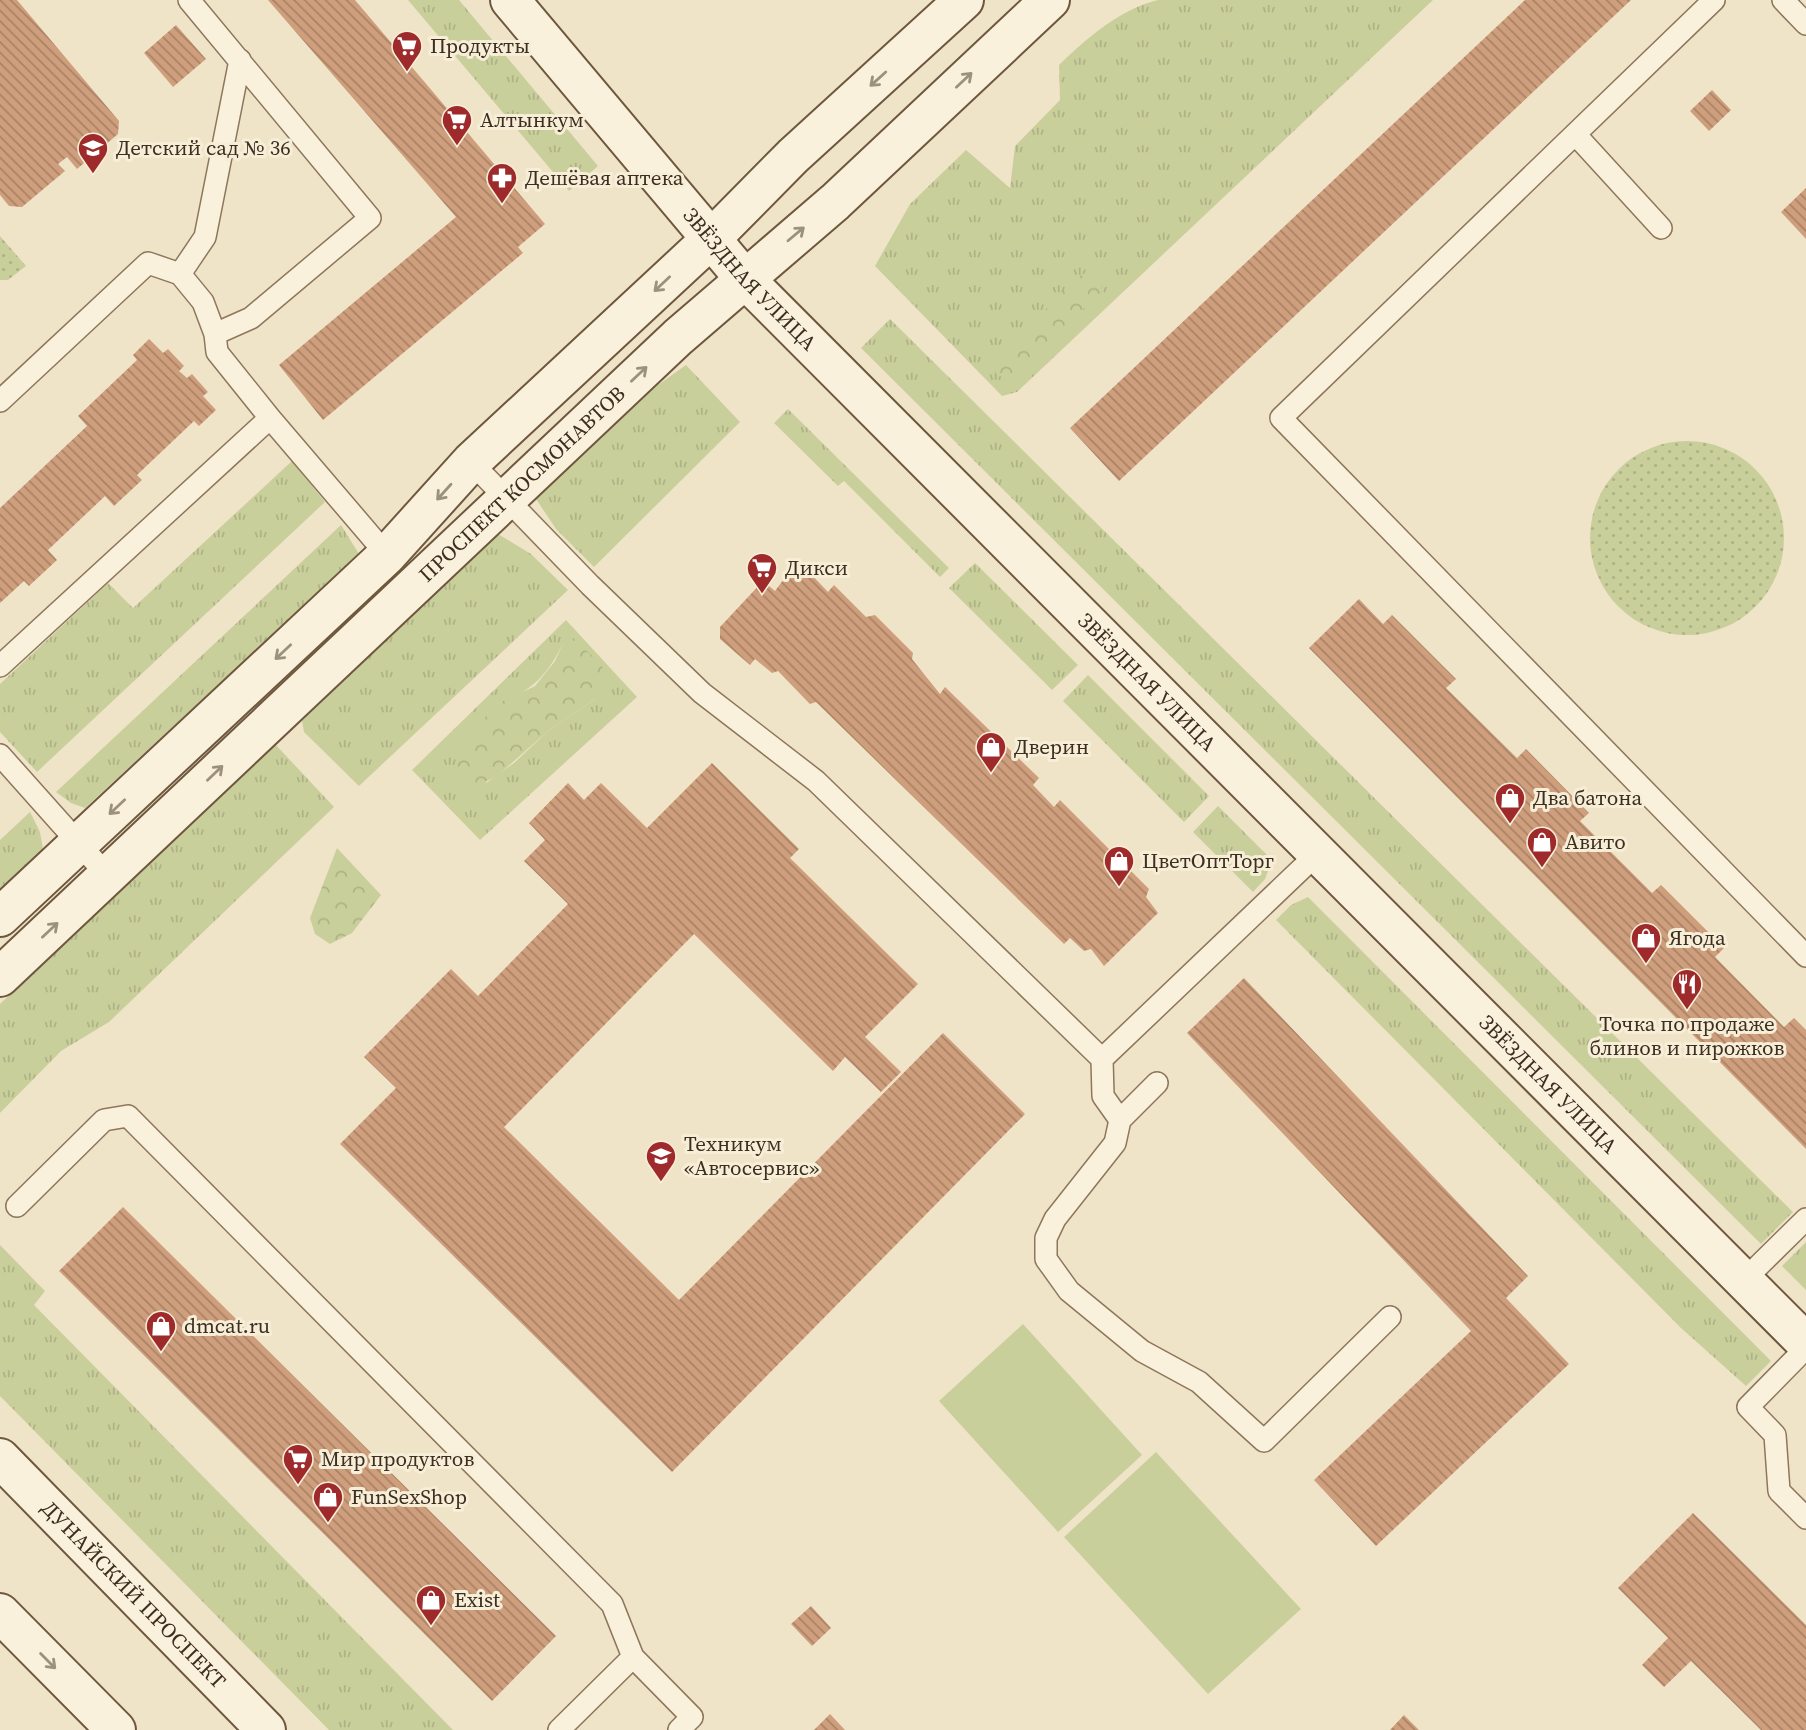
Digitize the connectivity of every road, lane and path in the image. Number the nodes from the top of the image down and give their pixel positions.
1 (189, 0) edge
2 (510, 0) edge
3 (964, 0) edge
4 (1050, 0) edge
5 (1714, 0) edge
6 (1783, 0) edge
7 (1806, 24) edge
8 (240, 61) junction
9 (1575, 134) junction
10 (1661, 228) dead end
11 (712, 238) junction
12 (180, 274) junction
13 (744, 278) junction
14 (215, 334) junction
15 (0, 401) edge
16 (270, 418) junction
17 (471, 462) junction
18 (505, 499) junction
19 (387, 555) junction
20 (0, 666) edge
21 (0, 755) edge
22 (78, 844) junction
23 (1317, 853) junction
24 (107, 875) junction
25 (0, 917) edge
26 (1806, 956) edge
27 (0, 977) edge
28 (1102, 1059) junction
29 (1157, 1083) dead end
30 (1119, 1120) junction
31 (17, 1206) dead end
32 (1806, 1219) edge
33 (1743, 1281) junction
34 (1390, 1317) dead end
35 (1806, 1345) edge
36 (0, 1458) edge
37 (1806, 1518) edge
38 (0, 1612) edge
39 (634, 1657) junction
40 (116, 1730) edge
41 (266, 1730) edge
42 (559, 1730) edge
43 (678, 1730) edge

1 - 8 lane
2 - 11 street, ЗВЁЗДНАЯ УЛИЦА
3 -> 11 street, ПРОСПЕКТ КОСМОНАВТОВ
13 -> 4 street, ПРОСПЕКТ КОСМОНАВТОВ
5 - 9 lane
6 - 7 lane
8 - 12 lane
8 - 14 lane
9 - 10 lane
9 - 26 lane
11 - 13 street, ЗВЁЗДНАЯ УЛИЦА
11 -> 17 street, ПРОСПЕКТ КОСМОНАВТОВ
12 - 14 lane
12 - 15 lane
18 -> 13 street, ПРОСПЕКТ КОСМОНАВТОВ
13 - 23 street, ЗВЁЗДНАЯ УЛИЦА
14 - 16 lane
16 - 19 lane
16 - 20 lane
17 - 18 lane
17 -> 19 street, ПРОСПЕКТ КОСМОНАВТОВ
24 -> 18 street, ПРОСПЕКТ КОСМОНАВТОВ
18 - 28 lane
19 -> 22 street, ПРОСПЕКТ КОСМОНАВТОВ
21 - 22 lane
22 - 24 lane
22 - 25 street, ПРОСПЕКТ КОСМОНАВТОВ
23 - 28 lane
23 - 33 street, ЗВЁЗДНАЯ УЛИЦА
27 -> 24 street, ПРОСПЕКТ КОСМОНАВТОВ
28 - 30 lane
29 - 30 lane
30 - 34 lane
31 - 39 lane
32 - 33 lane
33 - 35 street, ЗВЁЗДНАЯ УЛИЦА
35 - 37 lane
36 - 41 street, ДУНАЙСКИЙ ПРОСПЕКТ
38 -> 40 street
39 - 42 lane
39 - 43 lane

